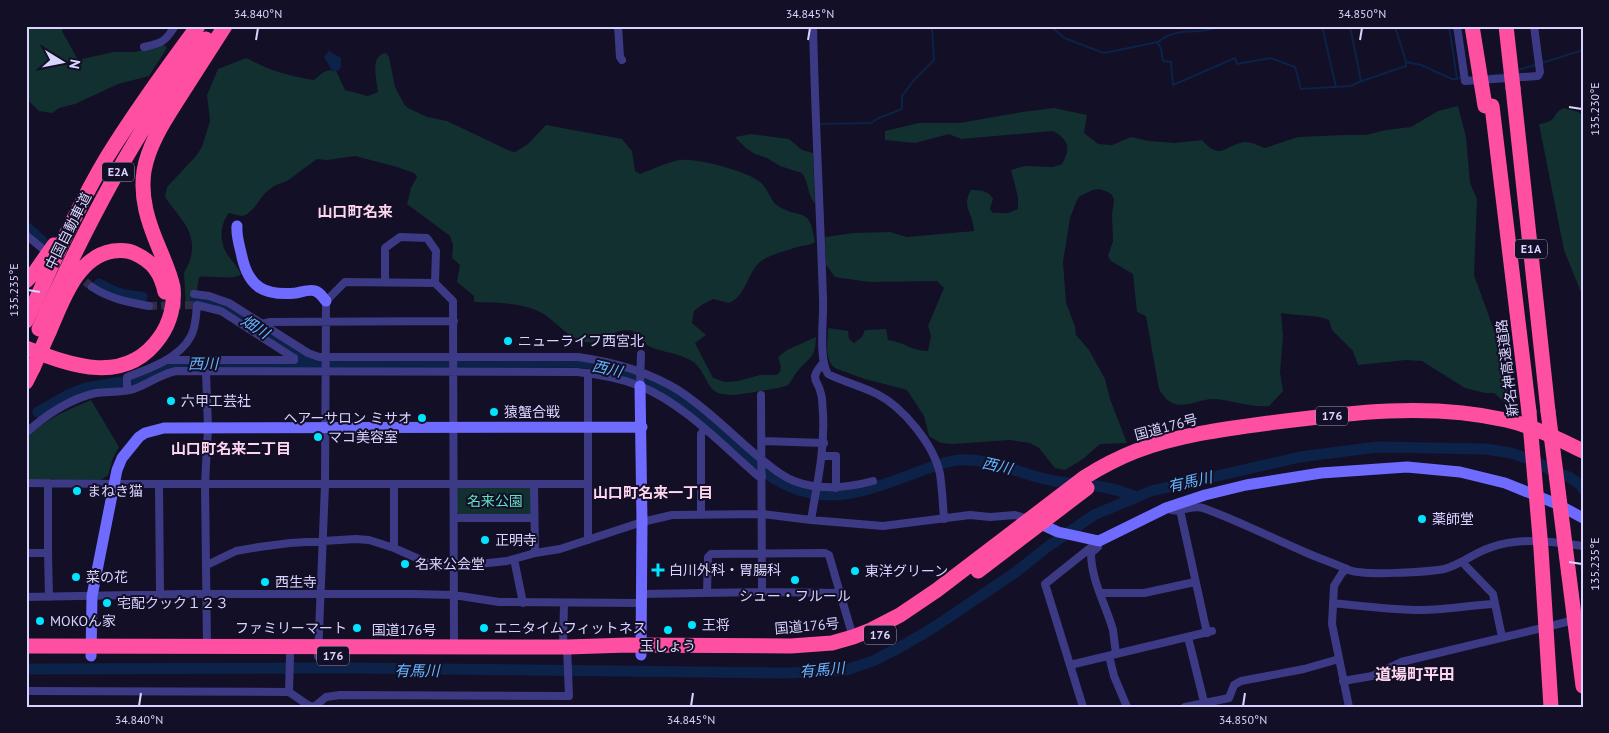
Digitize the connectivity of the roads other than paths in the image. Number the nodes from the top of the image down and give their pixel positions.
1 (175, 26) edge
2 (198, 26) edge
3 (217, 26) edge
4 (226, 26) edge
5 (618, 26) edge
6 (814, 26) edge
7 (1457, 26) edge
8 (1472, 26) edge
9 (1482, 26) edge
10 (1506, 26) edge
11 (1510, 26) edge
12 (1534, 26) edge
13 (144, 47) dead end
14 (622, 60) dead end
15 (1513, 88) junction
16 (1489, 106) junction
17 (237, 226) dead end
18 (71, 227) junction
19 (26, 235) edge
20 (43, 249) dead end
21 (26, 281) edge
22 (384, 282) junction
23 (435, 283) junction
24 (92, 287) tunnel mouth
25 (194, 294) dead end
26 (326, 301) junction
27 (149, 306) tunnel mouth
28 (454, 321) junction
29 (325, 322) junction
30 (38, 327) edge
31 (259, 328) junction
32 (26, 340) edge
33 (26, 348) edge
34 (641, 354) dead end
35 (454, 357) junction
36 (325, 358) junction
37 (166, 360) junction
38 (823, 363) junction
39 (29, 370) edge
40 (325, 370) junction
41 (206, 371) junction
42 (454, 371) junction
43 (640, 371) junction
44 (588, 373) junction
45 (640, 386) junction
46 (127, 389) junction
47 (762, 395) dead end
48 (325, 427) junction
49 (454, 427) junction
50 (588, 427) junction
51 (642, 427) junction
52 (208, 428) junction
53 (704, 430) junction
54 (26, 433) edge
55 (762, 441) junction
56 (824, 443) junction
57 (1583, 450) edge
58 (823, 456) junction
59 (762, 459) junction
60 (1583, 459) edge
61 (762, 478) junction
62 (873, 481) dead end
63 (26, 483) edge
64 (48, 483) junction
65 (454, 483) junction
66 (113, 484) junction
67 (159, 484) junction
68 (205, 484) junction
69 (394, 484) junction
70 (534, 484) junction
71 (588, 484) junction
72 (326, 485) junction
73 (817, 487) junction
74 (836, 488) junction
75 (1070, 493) junction
76 (1166, 508) junction
77 (1180, 510) junction
78 (762, 514) junction
79 (701, 515) junction
80 (455, 518) junction
81 (534, 518) junction
82 (1583, 518) edge
83 (944, 519) junction
84 (812, 520) junction
85 (642, 522) junction
86 (1035, 522) junction
87 (1099, 539) junction
88 (323, 540) junction
89 (588, 540) junction
90 (1583, 546) edge
91 (394, 548) junction
92 (26, 553) edge
93 (48, 553) junction
94 (535, 553) junction
95 (762, 554) junction
96 (514, 559) junction
97 (1462, 562) junction
98 (207, 564) junction
99 (455, 566) junction
100 (1347, 568) junction
101 (1195, 582) junction
102 (762, 592) junction
103 (708, 593) junction
104 (840, 593) junction
105 (1101, 593) junction
106 (160, 594) junction
107 (206, 595) junction
108 (320, 595) junction
109 (454, 595) junction
110 (92, 596) junction
111 (26, 597) edge
112 (49, 597) junction
113 (640, 598) junction
114 (523, 603) junction
115 (564, 603) junction
116 (1333, 603) junction
117 (1495, 604) junction
118 (1583, 618) edge
119 (853, 637) junction
120 (1188, 637) junction
121 (1502, 637) junction
122 (26, 646) edge
123 (454, 646) junction
124 (207, 647) junction
125 (641, 650) junction
126 (91, 651) junction
127 (318, 651) junction
128 (566, 652) junction
129 (26, 655) edge
130 (1112, 655) junction
131 (290, 659) junction
132 (1339, 659) junction
133 (1070, 665) junction
134 (1343, 681) junction
135 (1583, 686) edge
136 (26, 691) edge
137 (289, 692) junction
138 (1204, 702) junction
139 (1083, 707) edge
140 (1127, 707) edge
141 (1185, 707) edge
142 (1348, 707) edge
143 (1551, 707) edge

1 - 13 street
2 - 18 highway, 中国自動車道 / E2A
3 - 30 highway, 中国自動車道 / E2A
4 - 33 highway
5 - 14 street
6 - 38 street
7 - 12 street
8 - 16 highway, bridge
9 - 16 highway, 新名神高速道路 / E1A
10 - 15 highway, E1A, bridge
11 - 15 highway, bridge
15 - 135 highway, E1A, bridge
16 - 143 highway, 新名神高速道路 / E1A, bridge
17 - 26 street
18 - 21 highway
18 - 30 highway, 中国自動車道 / E2A
19 - 20 street
22 - 23 street
22 - 23 street
22 - 26 street
23 - 28 street
24 - 27 street
25 - 31 street
26 - 29 street
28 - 29 street
28 - 35 street
29 - 31 street
29 - 36 street
30 - 32 highway
30 - 39 highway, 中国自動車道 / E2A
31 - 36 street
31 - 37 street
31 - 37 street
34 - 43 street
35 - 36 street
35 - 42 street
35 - 43 street
36 - 40 street
37 - 46 street
38 - 56 street
38 - 83 street
40 - 41 street
40 - 42 street
40 - 48 street
41 - 46 street
41 - 52 street
42 - 44 street
42 - 49 street
43 - 45 street
43 - 59 street
44 - 45 street
44 - 50 street
45 - 51 street
45 - 53 street
46 - 54 street
47 - 55 street
48 - 49 street
48 - 52 street
48 - 72 street
49 - 50 street
49 - 65 street
50 - 51 street
50 - 71 street
51 - 85 street
52 - 66 street
52 - 68 street
53 - 61 street
53 - 79 street
55 - 56 street
55 - 59 street
56 - 58 street
57 - 75 highway, 国道176号 / 176
58 - 73 street
58 - 74 street
59 - 61 street
59 - 73 street
60 - 75 highway, 国道176号 / 176
61 - 78 street
62 - 74 street
63 - 64 street
64 - 66 street
64 - 93 street
65 - 69 street
65 - 70 street
65 - 80 street
66 - 67 street
66 - 110 street
67 - 68 street
67 - 106 street
68 - 72 street
68 - 98 street
69 - 72 street
69 - 91 street
70 - 71 street
70 - 81 street
71 - 89 street
72 - 88 street
73 - 74 street
73 - 84 street
75 - 86 highway, 国道176号 / 176
76 - 77 street
76 - 82 street
76 - 87 street
77 - 100 street
77 - 101 street
78 - 79 street
78 - 84 street
78 - 95 street
79 - 85 street
80 - 81 street
80 - 99 street
81 - 94 street
83 - 84 street
83 - 86 street
85 - 89 street
85 - 113 street
86 - 87 street
86 - 119 highway, 国道176号 / 176
86 - 125 highway, 国道176号 / 176
87 - 105 street
87 - 133 street
88 - 91 street
88 - 98 street
88 - 108 street
89 - 94 street
90 - 97 street
91 - 99 street
92 - 93 street
93 - 112 street
94 - 96 street
95 - 102 street
95 - 103 street
95 - 104 street
96 - 99 street
96 - 114 street
97 - 100 street
97 - 117 street
98 - 107 street
99 - 109 street
100 - 116 street
101 - 105 street
101 - 120 street
102 - 103 street
102 - 104 street
103 - 113 street
104 - 119 street
105 - 130 street
106 - 107 street
106 - 110 street
107 - 108 street
107 - 124 street
108 - 109 street
108 - 127 street
109 - 114 street
109 - 123 street
110 - 112 street
110 - 126 street
111 - 112 street
113 - 115 street
113 - 125 street
114 - 115 street
115 - 128 street
116 - 117 street
116 - 132 street
117 - 121 street
118 - 121 street
119 - 125 highway, 国道176号 / 176
120 - 130 street
120 - 138 street
121 - 134 street
122 - 126 highway, 国道176号 / 176
123 - 127 highway, 国道176号 / 176
123 - 128 highway, 国道176号 / 176
124 - 126 highway, 国道176号 / 176
124 - 127 highway, 国道176号 / 176
125 - 128 highway, 国道176号 / 176
126 - 129 highway, 国道176号 / 176
126 - 131 highway, 国道176号 / 176
127 - 128 highway, 国道176号 / 176
127 - 131 highway, 国道176号 / 176
128 - 137 street
130 - 133 street
130 - 140 street
131 - 137 street
132 - 134 street
132 - 138 street
133 - 139 street
134 - 142 street
136 - 137 street
138 - 141 street

